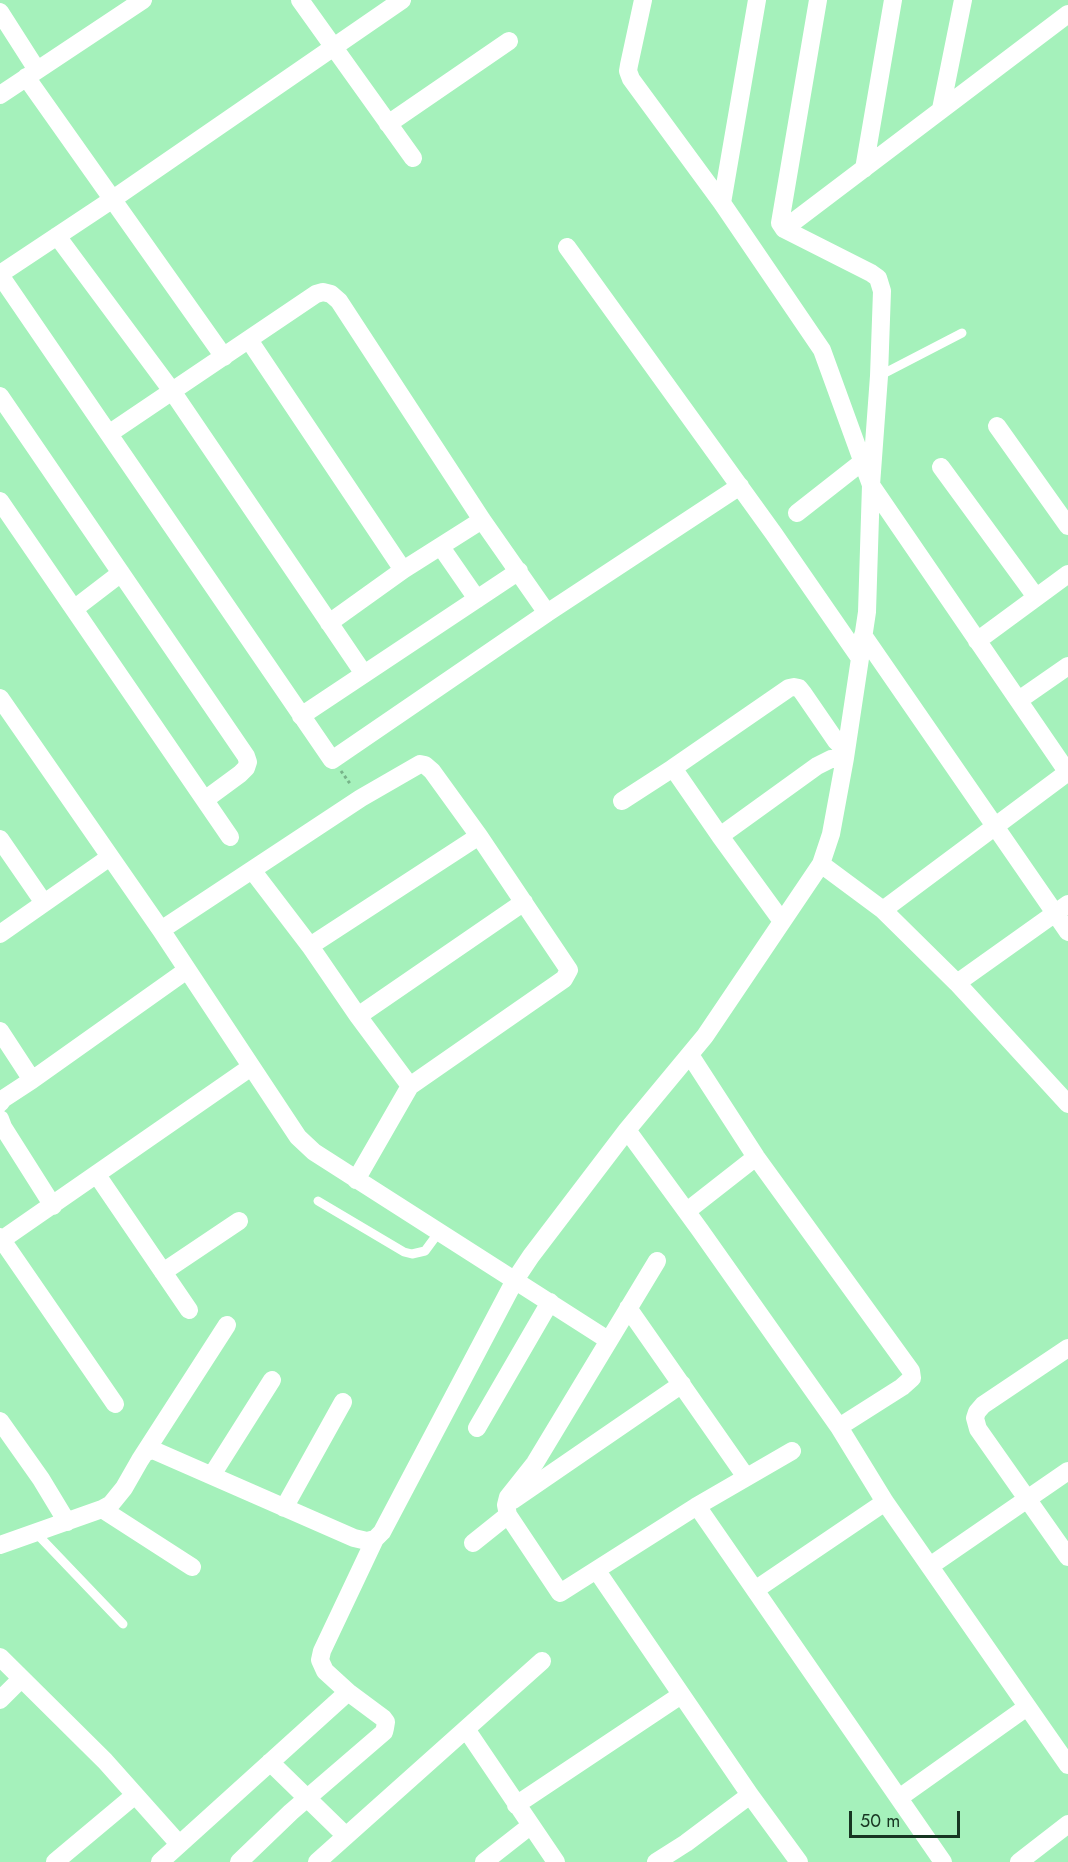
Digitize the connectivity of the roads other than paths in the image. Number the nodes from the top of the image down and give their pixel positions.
1 (143, 0) edge
2 (300, 0) edge
3 (402, 0) edge
4 (643, 0) edge
5 (757, 0) edge
6 (818, 0) edge
7 (893, 0) edge
8 (963, 0) edge
9 (0, 12) edge
10 (1068, 14) edge
11 (509, 41) dead end
12 (333, 47) junction
13 (31, 74) junction
14 (0, 95) edge
15 (941, 109) junction
16 (388, 124) junction
17 (413, 158) dead end
18 (864, 169) junction
19 (113, 199) junction
20 (722, 202) junction
21 (784, 229) junction
22 (57, 236) junction
23 (567, 247) dead end
24 (0, 275) edge
25 (962, 333) dead end
26 (249, 340) junction
27 (224, 357) junction
28 (879, 376) junction
29 (172, 391) junction
30 (0, 396) edge
31 (997, 426) dead end
32 (110, 433) junction
33 (862, 462) junction
34 (940, 467) dead end
35 (871, 485) junction
36 (740, 486) junction
37 (0, 501) edge
38 (797, 513) dead end
39 (482, 520) junction
40 (1068, 526) edge
41 (441, 547) junction
42 (403, 570) junction
43 (519, 572) junction
44 (121, 573) junction
45 (1068, 574) edge
46 (1036, 597) junction
47 (477, 600) junction
48 (74, 609) junction
49 (547, 614) junction
50 (329, 623) junction
51 (863, 635) junction
52 (977, 640) junction
53 (859, 657) junction
54 (1068, 666) edge
55 (364, 674) junction
56 (0, 698) edge
57 (1019, 700) junction
58 (301, 716) junction
59 (845, 755) junction
60 (673, 768) junction
61 (1068, 773) edge
62 (206, 799) junction
63 (622, 801) dead end
64 (996, 826) junction
65 (479, 836) junction
66 (720, 836) junction
67 (230, 837) dead end
68 (0, 839) edge
69 (110, 857) junction
70 (821, 864) junction
71 (252, 870) junction
72 (524, 902) junction
73 (44, 903) junction
74 (1061, 908) edge
75 (883, 910) junction
76 (782, 920) junction
77 (161, 930) junction
78 (1068, 932) edge
79 (0, 934) edge
80 (310, 946) junction
81 (187, 970) junction
82 (957, 983) junction
83 (358, 1016) junction
84 (0, 1031) edge
85 (690, 1055) junction
86 (251, 1067) junction
87 (32, 1080) junction
88 (410, 1086) junction
89 (0, 1103) edge
90 (1068, 1104) edge
91 (0, 1119) edge
92 (627, 1130) junction
93 (756, 1157) junction
94 (97, 1175) junction
95 (356, 1180) junction
96 (318, 1201) dead end
97 (53, 1206) junction
98 (687, 1211) junction
99 (239, 1221) dead end
100 (439, 1232) junction
101 (1, 1240) edge
102 (657, 1261) dead end
103 (163, 1272) junction
104 (515, 1280) junction
105 (550, 1302) junction
106 (628, 1308) junction
107 (189, 1310) dead end
108 (227, 1325) dead end
109 (608, 1340) junction
110 (1068, 1348) edge
111 (272, 1380) dead end
112 (682, 1384) junction
113 (343, 1401) dead end
114 (115, 1404) dead end
115 (0, 1421) edge
116 (839, 1427) junction
117 (477, 1428) dead end
118 (792, 1450) dead end
119 (146, 1452) junction
120 (1068, 1471) edge
121 (212, 1475) junction
122 (746, 1477) junction
123 (1028, 1500) junction
124 (885, 1502) junction
125 (697, 1506) junction
126 (284, 1508) junction
127 (102, 1509) junction
128 (507, 1510) junction
129 (67, 1522) junction
130 (35, 1532) junction
131 (375, 1539) junction
132 (473, 1543) dead end
133 (0, 1545) edge
134 (1068, 1557) edge
135 (930, 1566) junction
136 (192, 1567) dead end
137 (597, 1570) junction
138 (755, 1590) junction
139 (123, 1624) dead end
140 (0, 1657) edge
141 (542, 1661) dead end
142 (21, 1679) junction
143 (348, 1692) junction
144 (681, 1695) junction
145 (0, 1700) edge
146 (1027, 1707) junction
147 (466, 1729) junction
148 (270, 1762) junction
149 (1068, 1765) edge
150 (135, 1794) junction
151 (750, 1795) junction
152 (899, 1798) junction
153 (306, 1799) junction
154 (516, 1805) junction
155 (1068, 1824) edge
156 (530, 1826) junction
157 (346, 1836) junction
158 (179, 1844) junction
159 (55, 1862) edge
160 (160, 1862) edge
161 (238, 1862) edge
162 (317, 1862) edge
163 (484, 1862) edge
164 (556, 1862) edge
165 (656, 1862) edge
166 (799, 1862) edge
167 (943, 1862) edge
168 (1019, 1862) edge

1 - 13 street
2 - 12 street
3 - 12 street
4 - 20 street
5 - 20 street
6 - 21 street
7 - 18 street
8 - 15 street
9 - 13 street
10 - 15 street
11 - 16 street
12 - 16 street
12 - 19 street
13 - 14 street
13 - 19 street
15 - 18 street
16 - 17 street
18 - 21 street
19 - 22 street
19 - 27 street
20 - 33 street
21 - 28 street
22 - 24 street
22 - 29 street
23 - 36 street
24 - 32 street
25 - 28 lane
26 - 27 street
26 - 39 street
26 - 42 street
27 - 29 street
28 - 35 street
29 - 32 street
29 - 50 street
30 - 44 street
31 - 40 street
32 - 58 street
33 - 35 street
33 - 38 street
34 - 46 street
35 - 51 street
35 - 52 street
36 - 49 street
36 - 53 street
37 - 48 street
39 - 41 street
39 - 43 street
41 - 42 street
41 - 47 street
42 - 50 street
43 - 47 street
43 - 49 street
44 - 48 street
44 - 62 street
45 - 46 street
46 - 52 street
47 - 55 street
48 - 62 street
49 - 58 street
50 - 55 street
51 - 53 street
51 - 64 street
52 - 57 street
53 - 59 street
54 - 57 street
55 - 58 street
56 - 69 street
57 - 61 street
59 - 60 street
59 - 66 street
59 - 70 street
60 - 63 street
60 - 66 street
61 - 64 street
62 - 67 street
64 - 74 street
64 - 75 street
65 - 71 street
65 - 72 street
65 - 80 street
66 - 76 street
68 - 73 street
69 - 73 street
69 - 77 street
70 - 75 street
70 - 76 street
71 - 77 street
71 - 80 street
72 - 83 street
72 - 88 street
73 - 79 street
74 - 78 street
74 - 82 street
75 - 82 street
76 - 85 street
77 - 81 street
80 - 83 street
81 - 86 street
81 - 87 street
82 - 90 street
83 - 88 street
84 - 87 street
85 - 92 street
85 - 93 street
86 - 94 street
86 - 95 street
87 - 89 street
88 - 95 street
91 - 97 street
92 - 98 street
92 - 104 street
93 - 98 street
93 - 116 street
94 - 97 street
94 - 103 street
95 - 100 street
96 - 100 lane
97 - 101 street
98 - 116 street
99 - 103 street
100 - 104 street
101 - 114 street
102 - 106 street
103 - 107 street
104 - 105 street
104 - 131 street
105 - 109 street
105 - 117 street
106 - 109 street
106 - 112 street
108 - 119 street
109 - 128 street
110 - 123 street
111 - 121 street
112 - 122 street
112 - 128 street
113 - 126 street
115 - 129 street
116 - 124 street
118 - 122 street
119 - 121 street
119 - 127 street
120 - 123 street
121 - 126 street
122 - 125 street
123 - 134 street
123 - 135 street
124 - 135 street
124 - 138 street
125 - 137 street
125 - 138 street
126 - 131 street
127 - 129 street
127 - 136 street
128 - 132 street
128 - 137 street
129 - 130 street
130 - 133 street
130 - 139 lane
131 - 143 street
135 - 146 street
137 - 144 street
138 - 152 street
140 - 142 street
141 - 147 street
142 - 145 street
142 - 150 street
143 - 148 street
143 - 153 street
144 - 151 street
144 - 154 street
146 - 149 street
146 - 152 street
147 - 154 street
147 - 157 street
148 - 153 street
148 - 158 street
150 - 158 street
150 - 159 street
151 - 165 street
151 - 166 street
152 - 167 street
153 - 157 street
153 - 161 street
154 - 156 street
155 - 168 street
156 - 163 street
156 - 164 street
157 - 162 street
158 - 160 street

